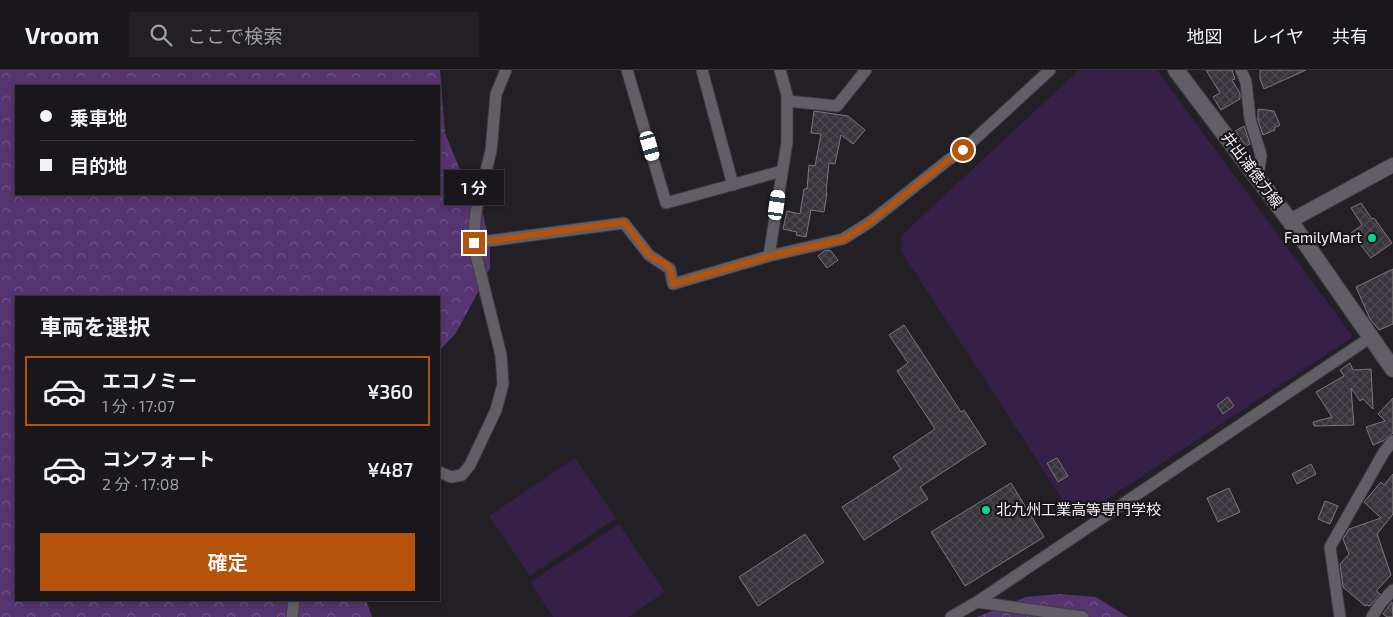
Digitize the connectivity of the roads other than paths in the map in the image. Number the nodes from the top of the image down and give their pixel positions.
1 (506, 70) edge
2 (628, 70) edge
3 (702, 70) edge
4 (780, 70) edge
5 (866, 70) edge
6 (1050, 70) edge
7 (1176, 70) edge
8 (1241, 70) edge
9 (787, 101) junction
10 (1393, 165) edge
11 (782, 171) junction
12 (1258, 178) junction
13 (733, 185) junction
14 (1290, 221) junction
15 (474, 243) junction
16 (770, 256) junction
17 (1371, 336) junction
18 (1393, 369) edge
19 (1393, 441) edge
20 (440, 472) edge
21 (1393, 590) edge
22 (294, 601) edge
23 (977, 602) junction
24 (292, 617) edge
25 (951, 617) edge
26 (1083, 617) edge
27 (1340, 617) edge
28 (1372, 617) edge

1 - 15 street
2 - 13 street
3 - 13 street
4 - 9 street
5 - 9 street
6 - 16 street
7 - 12 main road, 井出浦徳力線
8 - 12 street
9 - 11 street
10 - 14 street
11 - 13 street
11 - 16 street
12 - 14 main road, 井出浦徳力線
14 - 17 main road, 井出浦徳力線
15 - 16 street
15 - 20 street
17 - 18 main road, 井出浦徳力線
17 - 23 street
19 - 27 street
21 - 28 street
22 - 24 street
23 - 25 street
23 - 26 street

